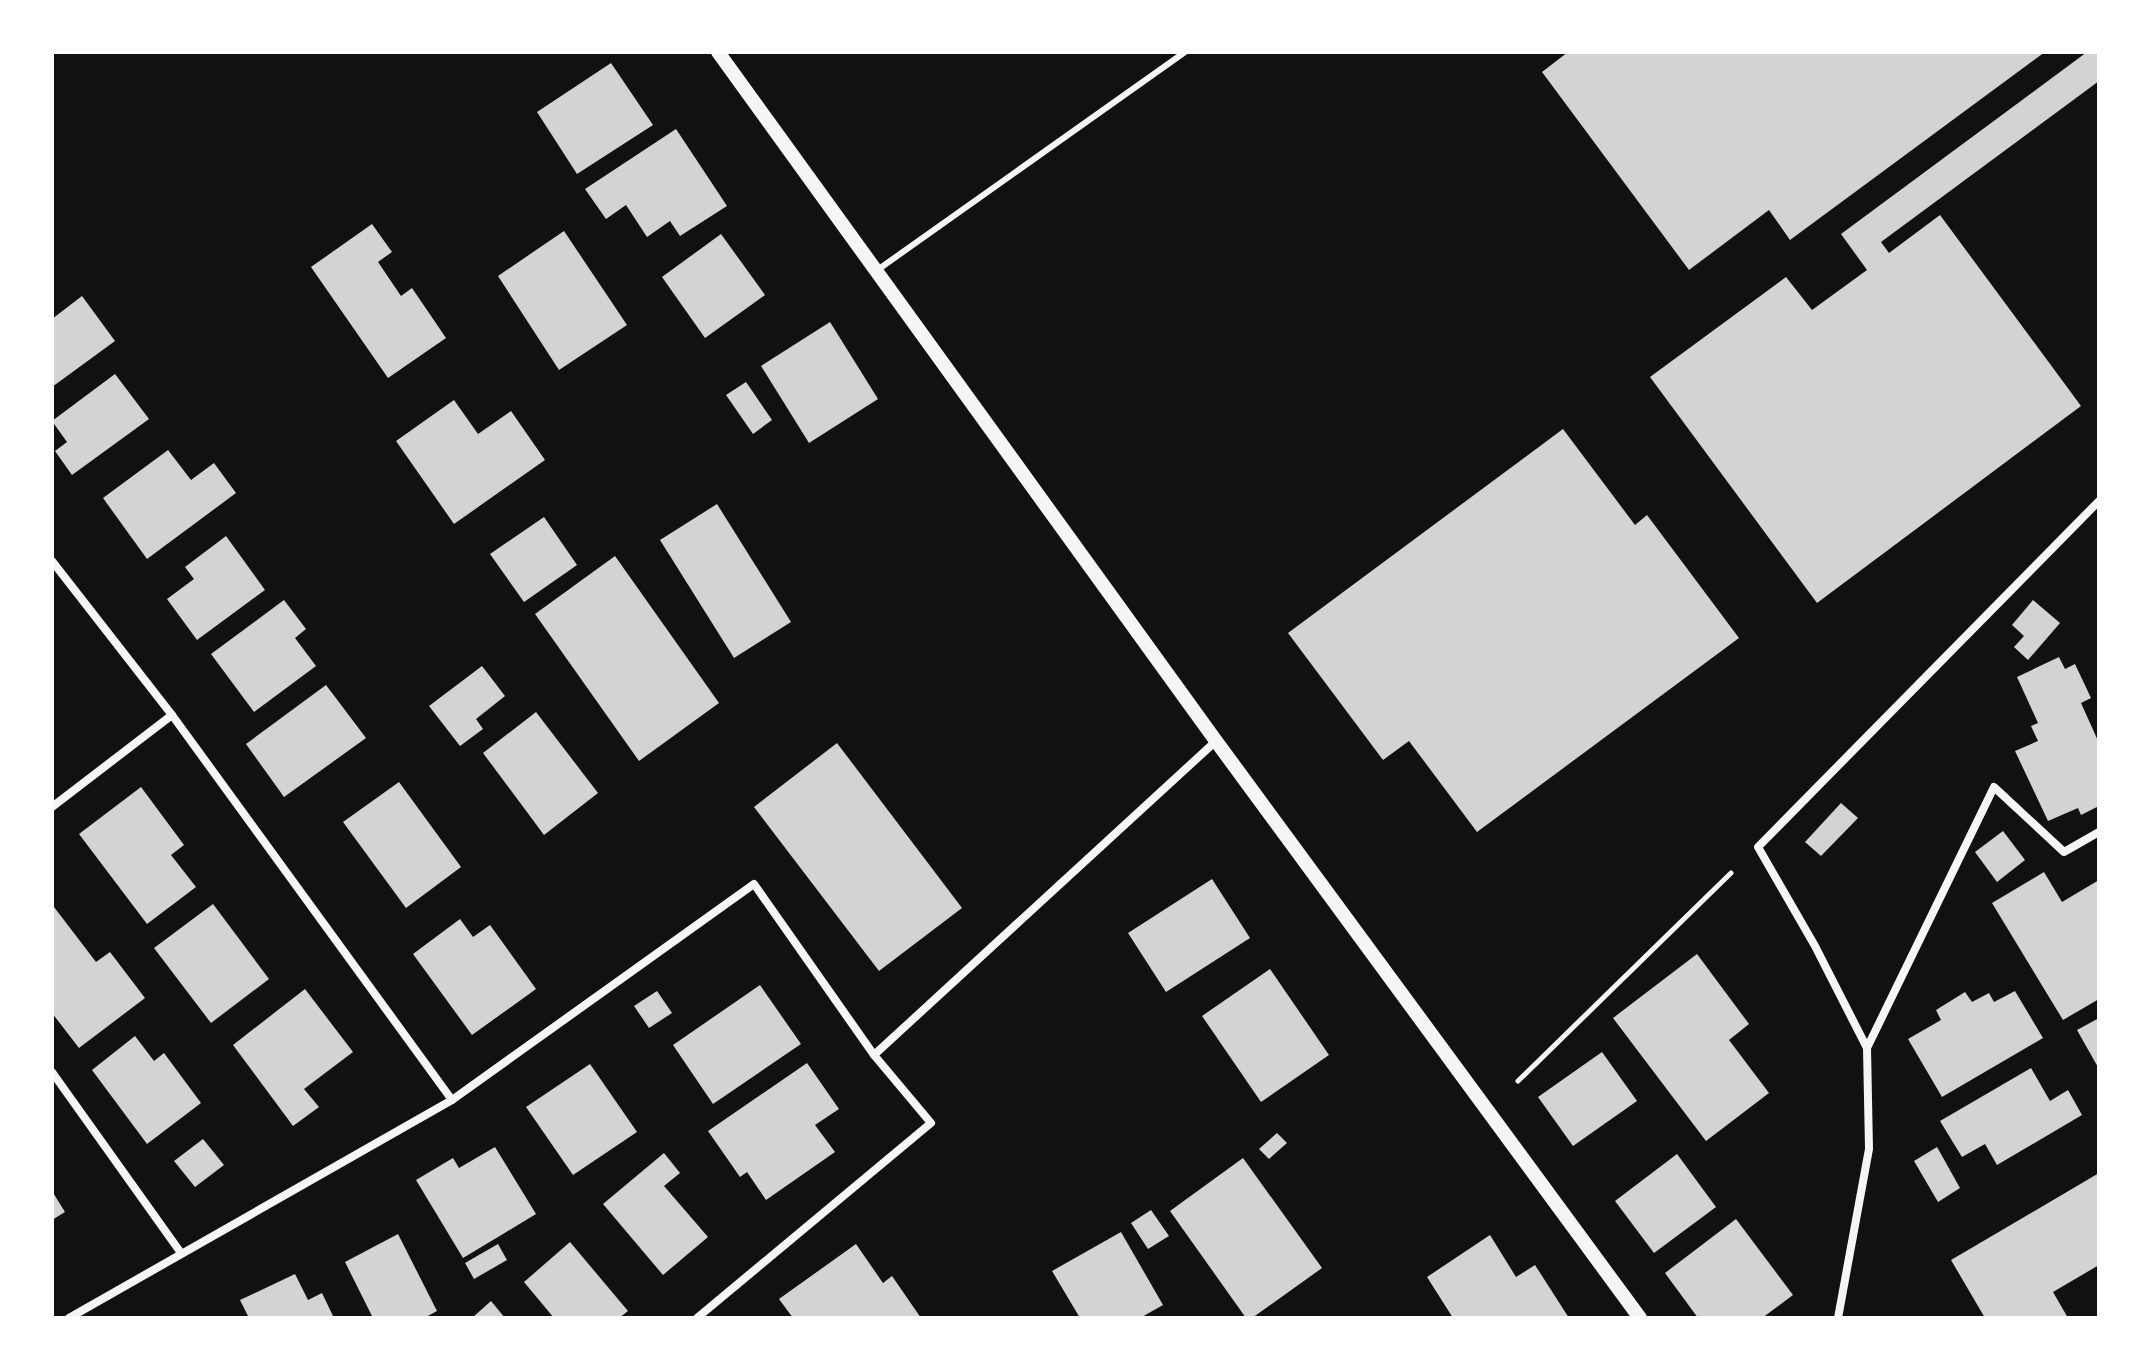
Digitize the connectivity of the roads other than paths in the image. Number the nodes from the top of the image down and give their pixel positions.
1 (718, 52) edge
2 (1185, 52) edge
3 (876, 271) junction
4 (2099, 501) edge
5 (52, 561) edge
6 (172, 715) junction
7 (1216, 741) junction
8 (52, 807) edge
9 (2099, 832) edge
10 (1867, 1048) junction
11 (874, 1055) junction
12 (52, 1072) edge
13 (452, 1100) junction
14 (181, 1253) junction
15 (69, 1318) edge
16 (697, 1318) edge
17 (1640, 1318) edge
18 (1838, 1318) edge

1 - 3 street
2 - 3 lane
3 - 7 street
4 - 10 street
5 - 6 street
6 - 8 street
6 - 13 street
7 - 11 street
7 - 17 street
9 - 10 street
10 - 18 street
11 - 13 street
11 - 16 street
12 - 14 street
13 - 14 street
14 - 15 street

